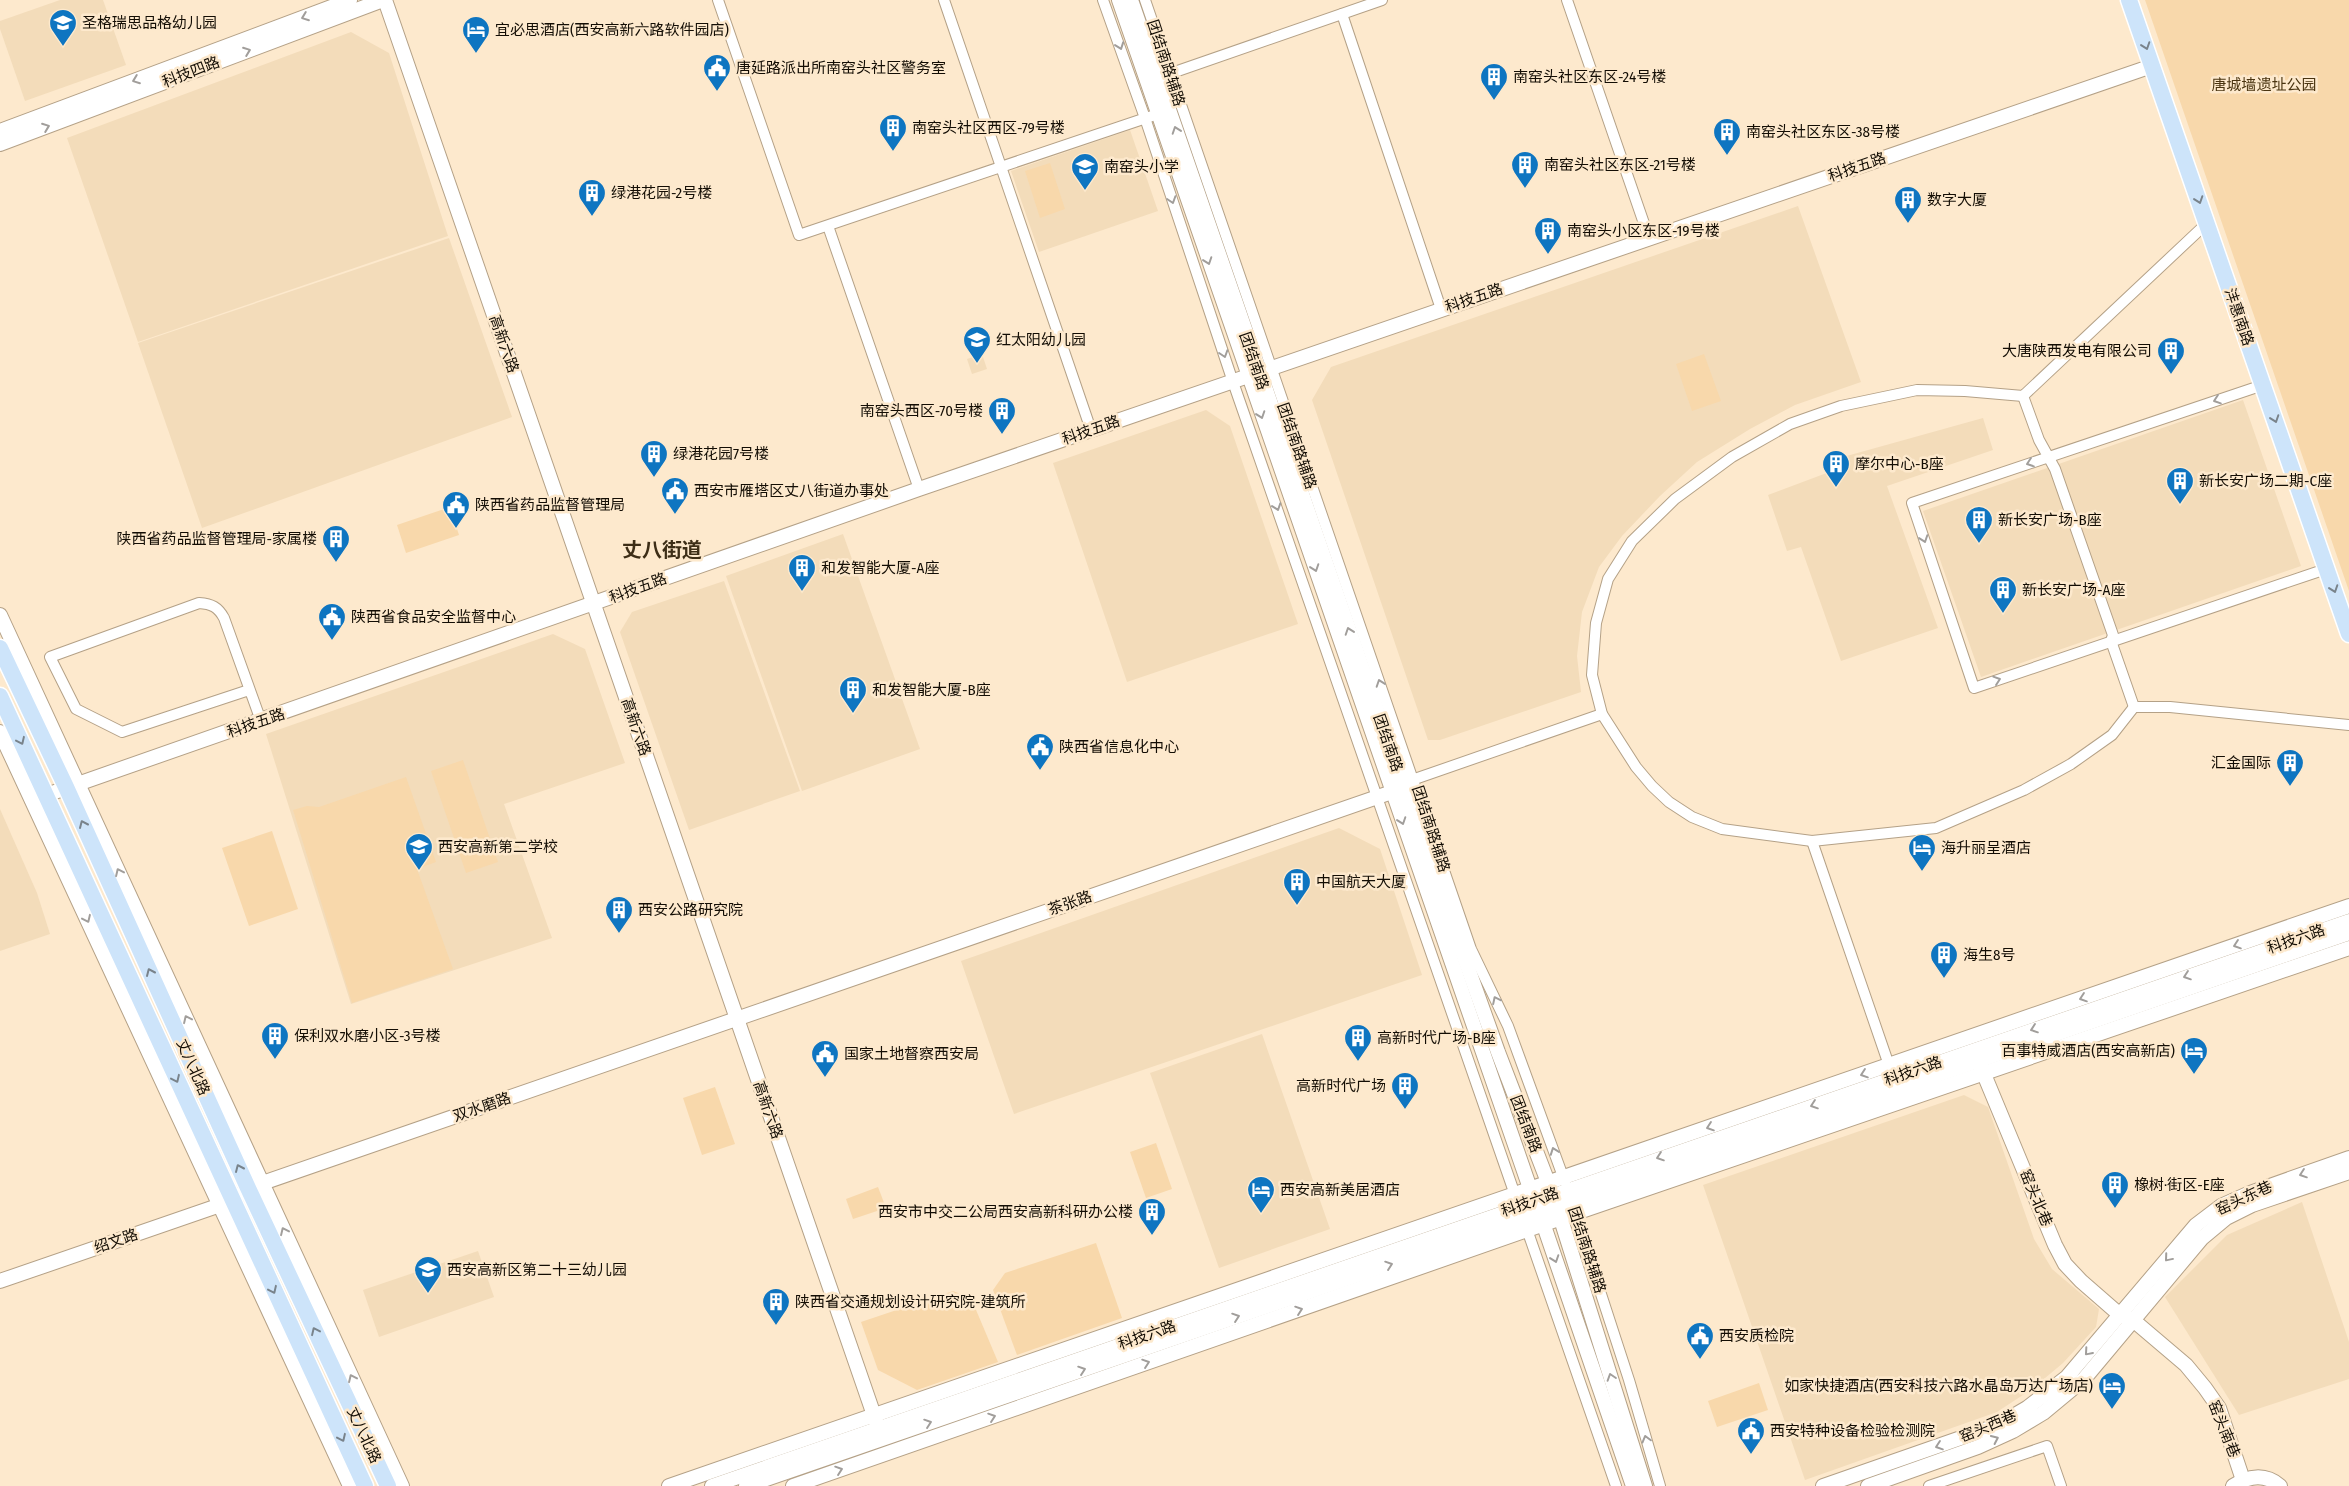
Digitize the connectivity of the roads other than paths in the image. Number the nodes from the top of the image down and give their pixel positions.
1 (350, 0) edge
2 (384, 0) edge
3 (718, 0) edge
4 (944, 0) edge
5 (1103, 0) edge
6 (1119, 0) edge
7 (1131, 0) edge
8 (1145, 0) edge
9 (1382, 0) edge
10 (1567, 0) edge
11 (2129, 0) edge
12 (1355, 4) edge
13 (1342, 14) junction
14 (2152, 66) junction
15 (1164, 76) junction
16 (1152, 116) junction
17 (0, 132) edge
18 (0, 144) edge
19 (1001, 166) junction
20 (2207, 223) junction
21 (828, 226) junction
22 (1649, 238) junction
23 (1442, 309) junction
24 (1259, 373) junction
25 (1233, 382) junction
26 (2263, 384) junction
27 (2023, 396) junction
28 (1090, 430) junction
29 (2050, 456) junction
30 (919, 489) junction
31 (2326, 568) junction
32 (594, 604) junction
33 (0, 614) edge
34 (2349, 634) edge
35 (2111, 642) junction
36 (0, 648) edge
37 (249, 690) junction
38 (0, 696) edge
39 (2134, 707) junction
40 (1602, 714) junction
41 (261, 721) junction
42 (2349, 726) edge
43 (0, 732) edge
44 (72, 785) junction
45 (1403, 785) junction
46 (1378, 796) junction
47 (39, 797) junction
48 (1812, 841) junction
49 (2349, 906) edge
50 (2349, 920) edge
51 (2349, 934) edge
52 (2349, 948) edge
53 (736, 1018) junction
54 (1979, 1061) junction
55 (1893, 1077) junction
56 (2349, 1158) edge
57 (2349, 1172) edge
58 (255, 1186) junction
59 (1569, 1195) junction
60 (1555, 1200) junction
61 (226, 1203) junction
62 (1537, 1207) junction
63 (1521, 1212) junction
64 (0, 1281) edge
65 (2127, 1318) junction
66 (878, 1428) junction
67 (887, 1453) junction
68 (2238, 1483) edge
69 (350, 1486) edge
70 (365, 1486) edge
71 (388, 1486) edge
72 (402, 1486) edge
73 (669, 1486) edge
74 (712, 1486) edge
75 (746, 1486) edge
76 (793, 1486) edge
77 (1616, 1486) edge
78 (1632, 1486) edge
79 (1645, 1486) edge
80 (1660, 1486) edge
81 (1823, 1486) edge
82 (1868, 1486) edge
83 (1929, 1486) edge
84 (2061, 1486) edge
85 (2280, 1486) edge

1 -> 17 main road, 科技四路
18 -> 2 main road, 科技四路
2 - 32 main road, 高新六路
3 - 21 street
4 - 19 street
5 -> 16 street
6 - 16 main road, 团结南路
7 - 15 main road, 团结南路
8 - 15 street, 团结南路辅路
9 - 12 street
10 - 22 street
11 -> 14 main road, 沣惠南路
12 - 13 street
13 - 15 street
13 - 23 street
14 -> 20 main road, 沣惠南路
14 - 22 main road, 科技五路
24 -> 15 main road, 团结南路
16 - 19 street
16 -> 24 main road, 团结南路
16 -> 25 street
19 - 21 street
19 - 28 street
20 - 26 main road, 沣惠南路
20 - 27 street
21 - 30 street
22 - 23 main road, 科技五路
23 - 24 main road, 科技五路
24 - 25 main road, 科技五路
24 - 45 main road, 团结南路
25 - 28 main road, 科技五路
25 -> 46 street
26 -> 29 street
26 -> 31 main road, 沣惠南路
27 - 29 street
27 - 40 street
28 - 30 main road, 科技五路
29 - 35 street
29 -> 35 street
30 - 32 main road, 科技五路
31 -> 34 main road, 沣惠南路
31 - 35 street
32 - 41 main road, 科技五路
32 - 53 main road, 高新六路
33 - 44 main road
35 - 39 street
36 - 44 main road, 丈八北路
37 - 37 street
37 - 41 street
38 -> 47 main road, 丈八北路
39 - 42 street
39 - 48 street
40 - 45 street
40 - 48 street
41 - 44 main road, 科技五路
43 - 47 main road
44 - 47 main road, 科技五路
58 -> 44 main road, 丈八北路
45 - 46 main road, 茶张路
59 -> 45 street, 团结南路辅路
45 - 60 main road, 团结南路
45 -> 62 main road, 团结南路
46 - 53 main road, 茶张路
46 - 63 street
47 -> 61 main road, 丈八北路
48 - 55 street
49 -> 55 main road
50 -> 54 main road, 科技六路
51 - 54 main road, 科技六路
52 - 54 main road
53 - 58 main road, 双水磨路
53 - 66 main road, 高新六路
54 - 55 main road, 科技六路
54 - 59 main road
54 - 65 main road, 窑头北巷
55 - 59 main road, 科技六路
55 -> 59 main road
56 -> 65 main road, 窑头东巷
57 - 65 main road, 窑头东巷
58 - 61 main road, 双水磨路
71 -> 58 main road, 丈八北路
72 -> 58 main road
59 - 60 main road, 科技六路
59 - 60 main road
80 -> 59 street, 团结南路辅路
60 - 62 main road, 科技六路
60 - 62 main road
79 -> 60 main road, 团结南路
61 - 64 main road, 绍文路
61 - 69 main road
61 -> 70 main road, 丈八北路
62 - 63 main road, 科技六路
62 - 63 main road
62 -> 78 main road, 团结南路
63 - 66 main road, 科技六路
63 - 66 main road
67 -> 63 main road
63 - 77 street
65 - 68 main road, 窑头南巷
65 -> 81 main road, 窑头西巷
82 -> 65 main road, 窑头西巷
66 - 67 main road, 高新六路
66 - 73 main road
66 - 74 main road, 科技六路
66 - 75 main road, 科技六路
76 -> 67 main road
68 - 85 main road
83 - 84 street

